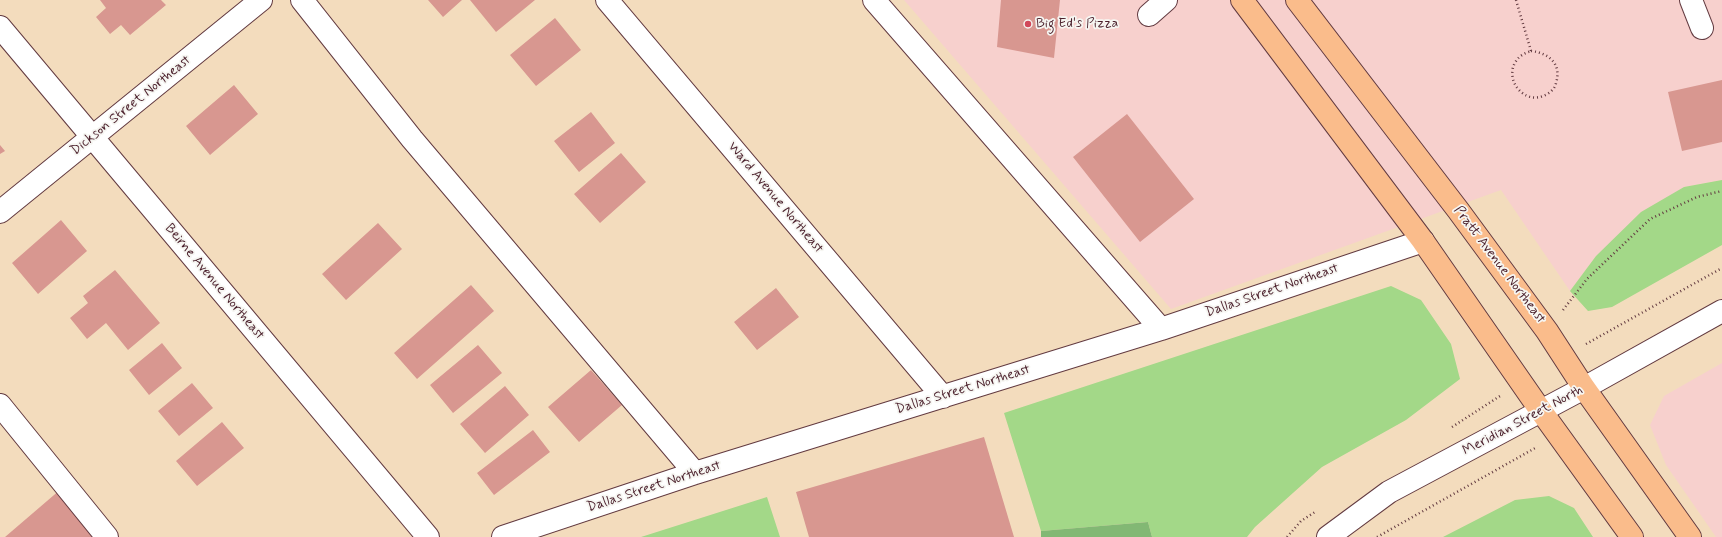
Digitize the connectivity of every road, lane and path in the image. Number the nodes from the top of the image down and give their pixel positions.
1 (261, 0) edge
2 (302, 0) edge
3 (607, 0) edge
4 (874, 0) edge
5 (1166, 0) edge
6 (1242, 0) edge
7 (1297, 0) edge
8 (1516, 0) edge
9 (1691, 0) edge
10 (1149, 15) dead end
11 (0, 27) edge
12 (1702, 28) dead end
13 (1531, 51) junction
14 (92, 136) junction
15 (1722, 191) edge
16 (0, 212) edge
17 (1423, 241) junction
18 (1722, 310) edge
19 (1161, 329) junction
20 (1547, 331) junction
21 (1584, 388) junction
22 (944, 397) junction
23 (0, 404) edge
24 (1541, 411) junction
25 (695, 473) junction
26 (107, 537) edge
27 (428, 537) edge
28 (503, 537) edge
29 (1328, 537) edge
30 (1632, 537) edge
31 (1690, 537) edge

1 - 14 street, Dickson Street Northeast
2 - 25 street
3 - 22 street, Ward Avenue Northeast
4 - 19 street
5 - 10 street
6 - 17 main road
7 - 20 main road, Pratt Avenue Northeast
8 - 13 path
9 - 12 street
11 - 14 street, Beirne Avenue Northeast
13 - 13 path
14 - 16 street, Dickson Street Northeast
14 - 27 street, Beirne Avenue Northeast
15 - 20 path
17 - 19 street, Dallas Street Northeast
17 - 24 main road
18 - 21 street, Meridian Street North
19 - 22 street, Dallas Street Northeast
20 - 21 main road, Pratt Avenue Northeast
21 - 24 street, Meridian Street North
21 - 31 main road, Pratt Avenue Northeast
22 - 25 street, Dallas Street Northeast
23 - 26 street
24 - 29 street, Meridian Street North
24 - 30 main road
25 - 28 street, Dallas Street Northeast

